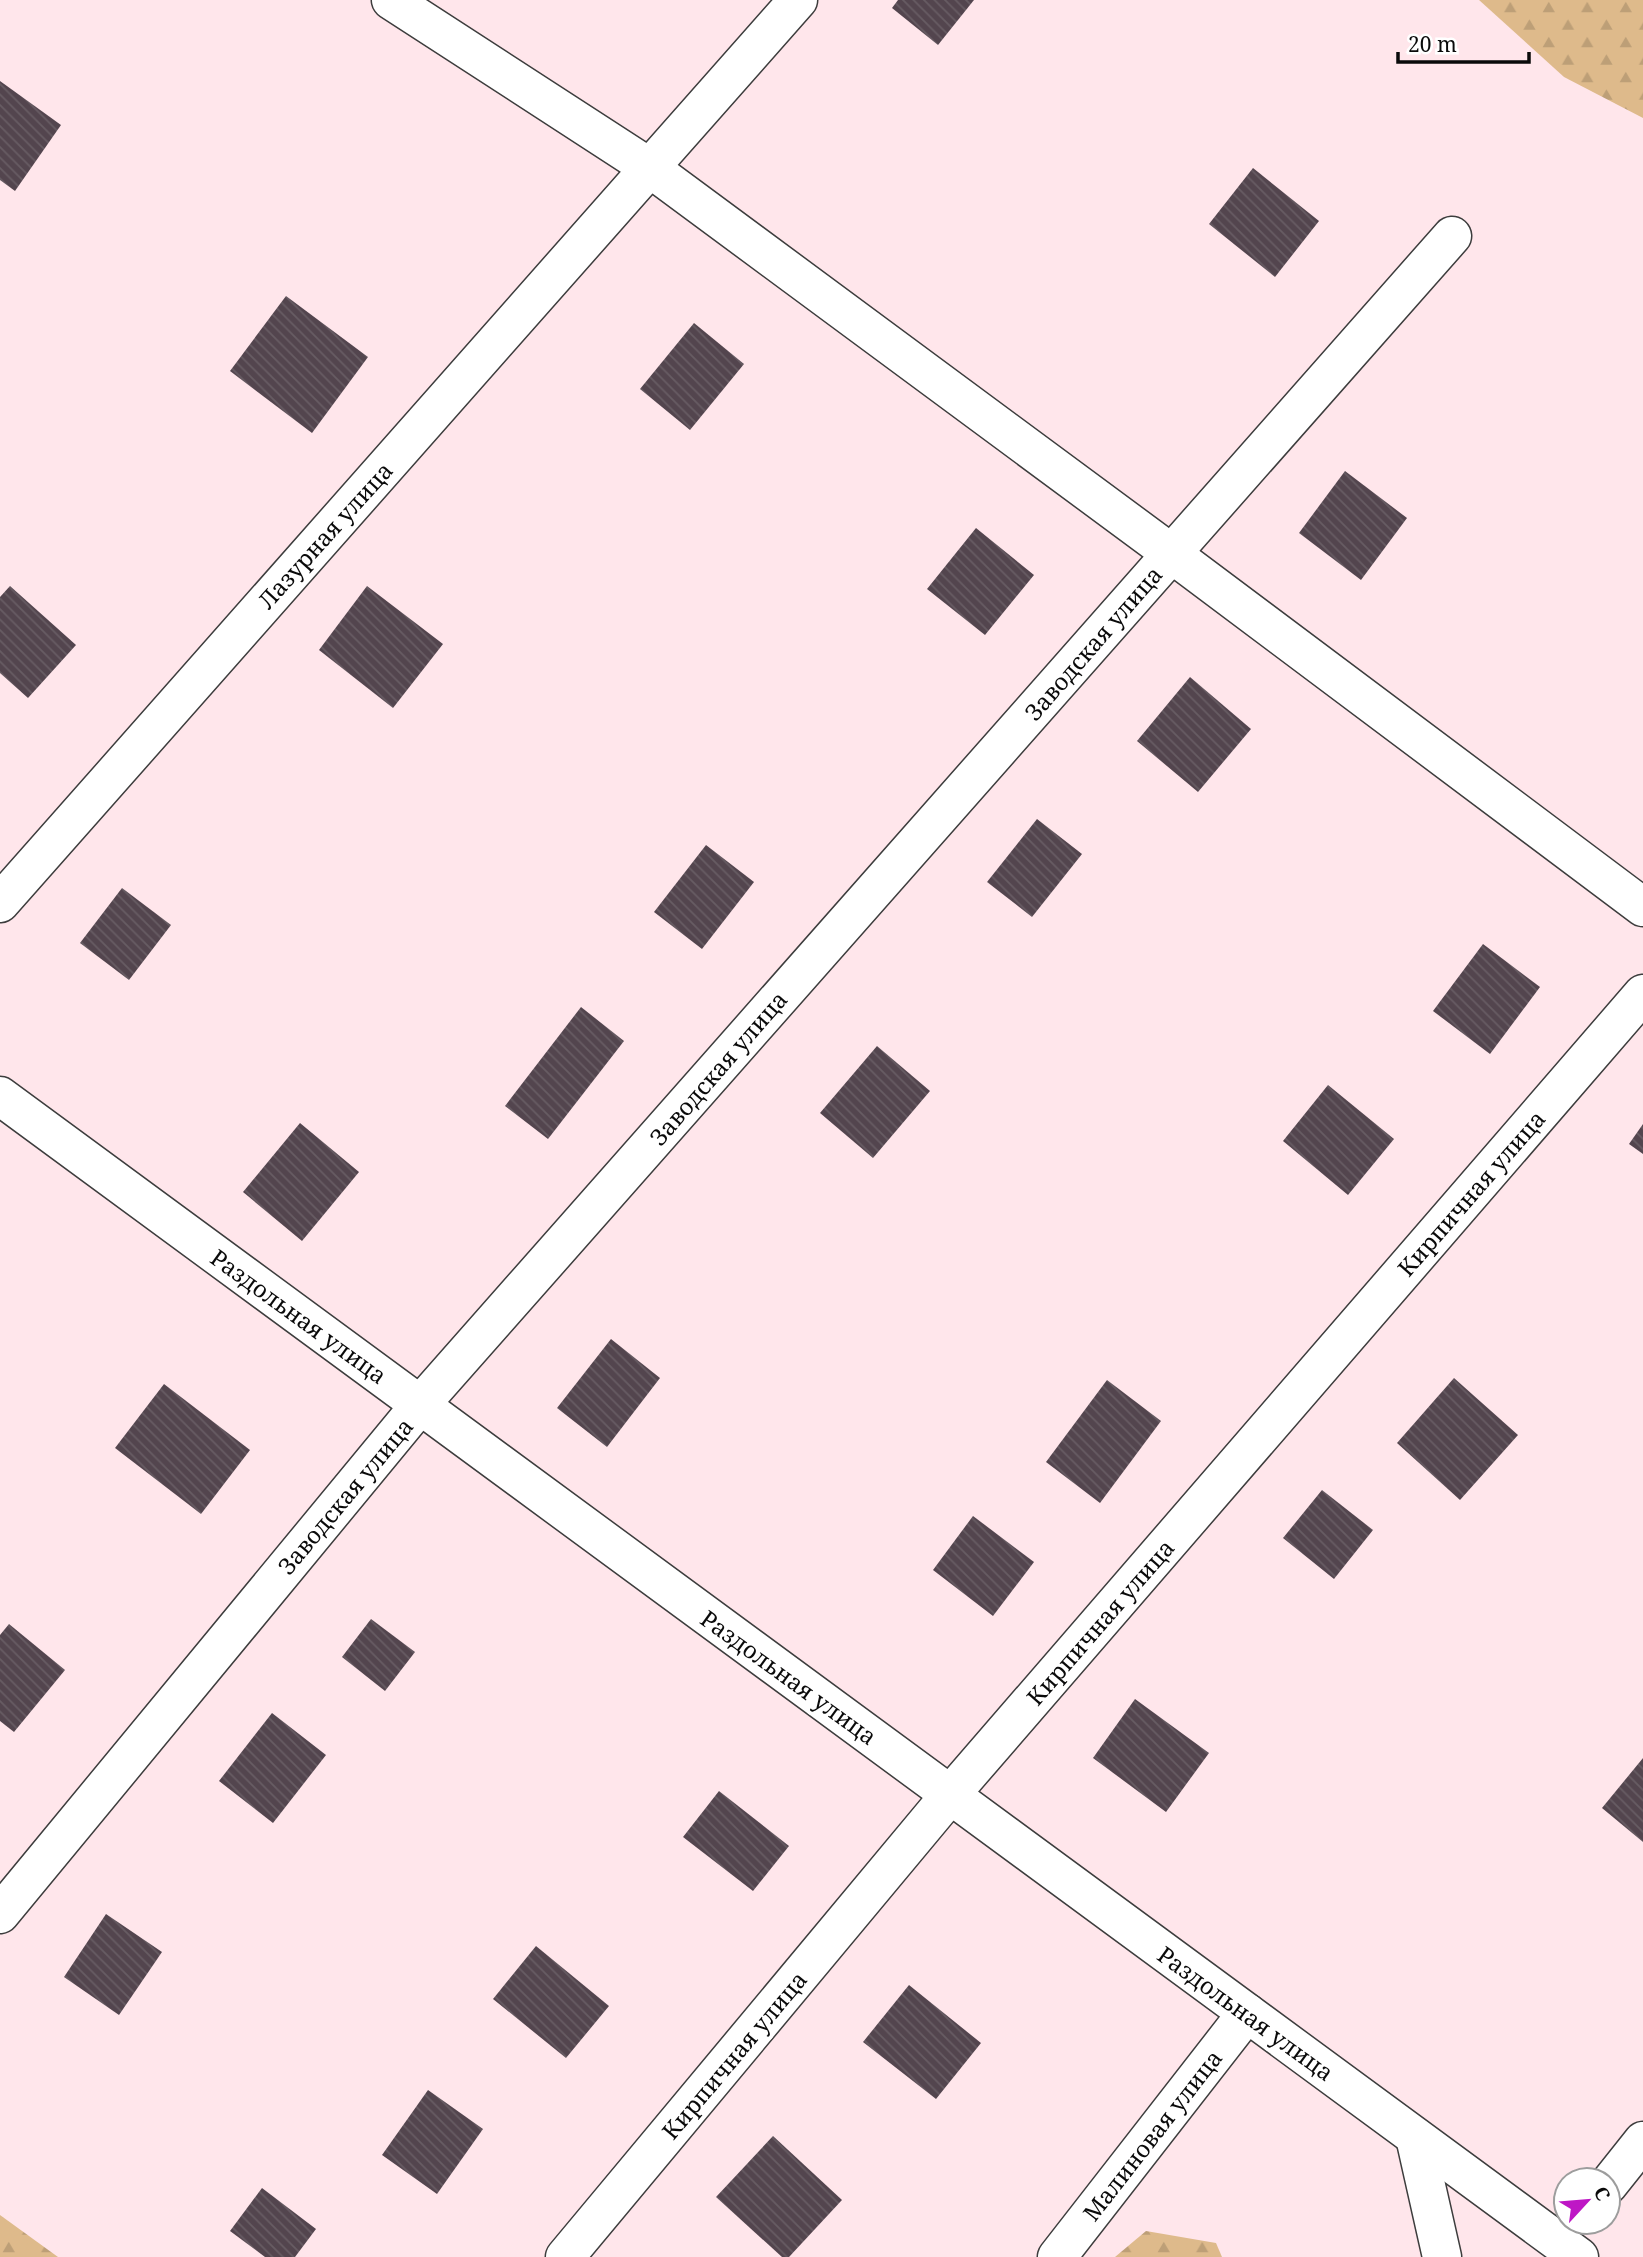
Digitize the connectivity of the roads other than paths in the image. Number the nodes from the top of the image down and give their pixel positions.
1 (391, 0) edge
2 (798, 0) edge
3 (650, 168) junction
4 (1452, 236) dead end
5 (1172, 554) junction
6 (0, 903) edge
7 (1643, 907) edge
8 (1643, 994) edge
9 (0, 1096) edge
10 (420, 1405) junction
11 (950, 1795) junction
12 (0, 1914) edge
13 (1247, 2013) junction
14 (1415, 2137) junction
15 (1643, 2141) edge
16 (1622, 2167) edge
17 (1573, 2241) edge
18 (565, 2257) edge
19 (1057, 2257) edge
20 (1442, 2257) edge

1 - 3 street
2 - 3 street, Лазурная улица
3 - 5 street
3 - 6 street, Лазурная улица
4 - 5 street, Заводская улица
5 - 7 street
5 - 10 street, Заводская улица
8 - 11 street, Кирпичная улица
9 - 10 street, Раздольная улица
10 - 11 street, Раздольная улица
10 - 12 street, Заводская улица
11 - 13 street, Раздольная улица
11 - 18 street, Кирпичная улица
13 - 14 street, Раздольная улица
13 - 19 street, Малиновая улица
14 - 17 street, Раздольная улица
14 - 20 street
15 - 16 street

